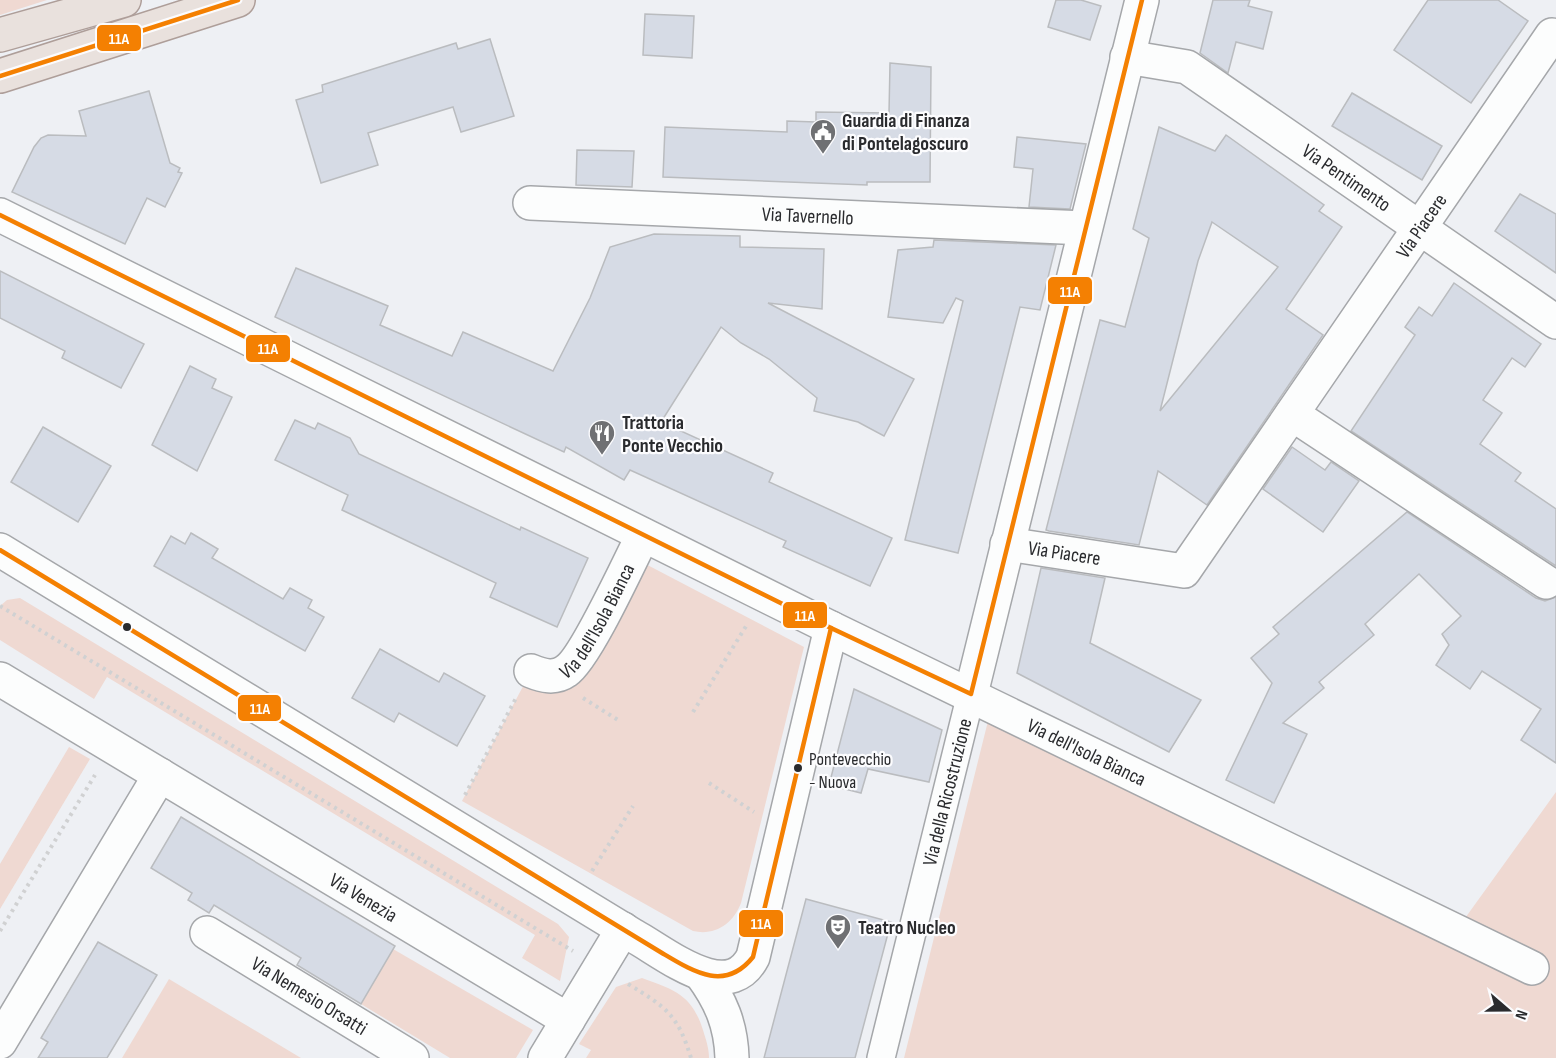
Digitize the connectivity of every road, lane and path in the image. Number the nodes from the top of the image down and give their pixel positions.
1 (124, 0) edge
2 (238, 0) edge
3 (1142, 0) edge
4 (0, 35) edge
5 (1552, 36) dead end
6 (1127, 57) junction
7 (0, 76) edge
8 (530, 203) dead end
9 (0, 215) edge
10 (1085, 228) junction
11 (1420, 228) junction
12 (1556, 322) edge
13 (1292, 414) junction
14 (643, 535) junction
15 (1008, 544) junction
16 (0, 550) edge
17 (1546, 582) dead end
18 (764, 595) junction
19 (0, 606) edge
20 (831, 628) junction
21 (531, 671) joint
22 (0, 679) edge
23 (971, 694) junction
24 (693, 712) dead end
25 (112, 746) junction
26 (160, 775) junction
27 (709, 783) dead end
28 (633, 806) dead end
29 (450, 824) junction
30 (783, 831) junction
31 (575, 900) junction
32 (623, 929) junction
33 (0, 931) edge
34 (207, 933) dead end
35 (600, 967) junction
36 (1532, 968) dead end
37 (701, 974) junction
38 (568, 1020) junction
39 (0, 1042) edge
40 (412, 1058) edge
41 (545, 1058) edge
42 (691, 1058) edge
43 (732, 1058) edge
44 (880, 1058) edge

1 - 4 main road
2 - 7 main road
3 - 6 street, Via della Ricostruzione
5 - 11 street, Via Piacere
6 - 10 street, Via della Ricostruzione
6 - 11 street, Via Pentimento
8 - 10 street, Via Tavernello
9 - 14 street, Via dell'Isola Bianca
10 - 15 street, Via della Ricostruzione
11 - 12 street, Via Pentimento
11 - 13 street, Via Piacere
13 - 15 street, Via Piacere
13 - 17 street
14 - 18 street, Via dell'Isola Bianca
14 - 21 street, Via dell'Isola Bianca
15 - 23 street, Via della Ricostruzione
16 - 29 street
18 - 20 street, Via dell'Isola Bianca
18 - 24 path
19 - 35 path
20 - 23 street, Via dell'Isola Bianca
20 - 30 street
21 - 29 path
22 - 25 street, Via Venezia
23 - 36 street, Via dell'Isola Bianca
23 - 44 street, Via della Ricostruzione
25 - 26 street, Via Venezia
25 - 33 path
26 - 38 street, Via Venezia
26 - 39 street
27 - 30 path
28 - 31 path
29 - 31 street
30 - 37 street
31 - 32 street
32 - 35 street
32 - 37 street
34 - 40 street, Via Nemesio Orsatti
35 - 38 street
35 - 42 path
37 - 43 street
38 - 41 street

